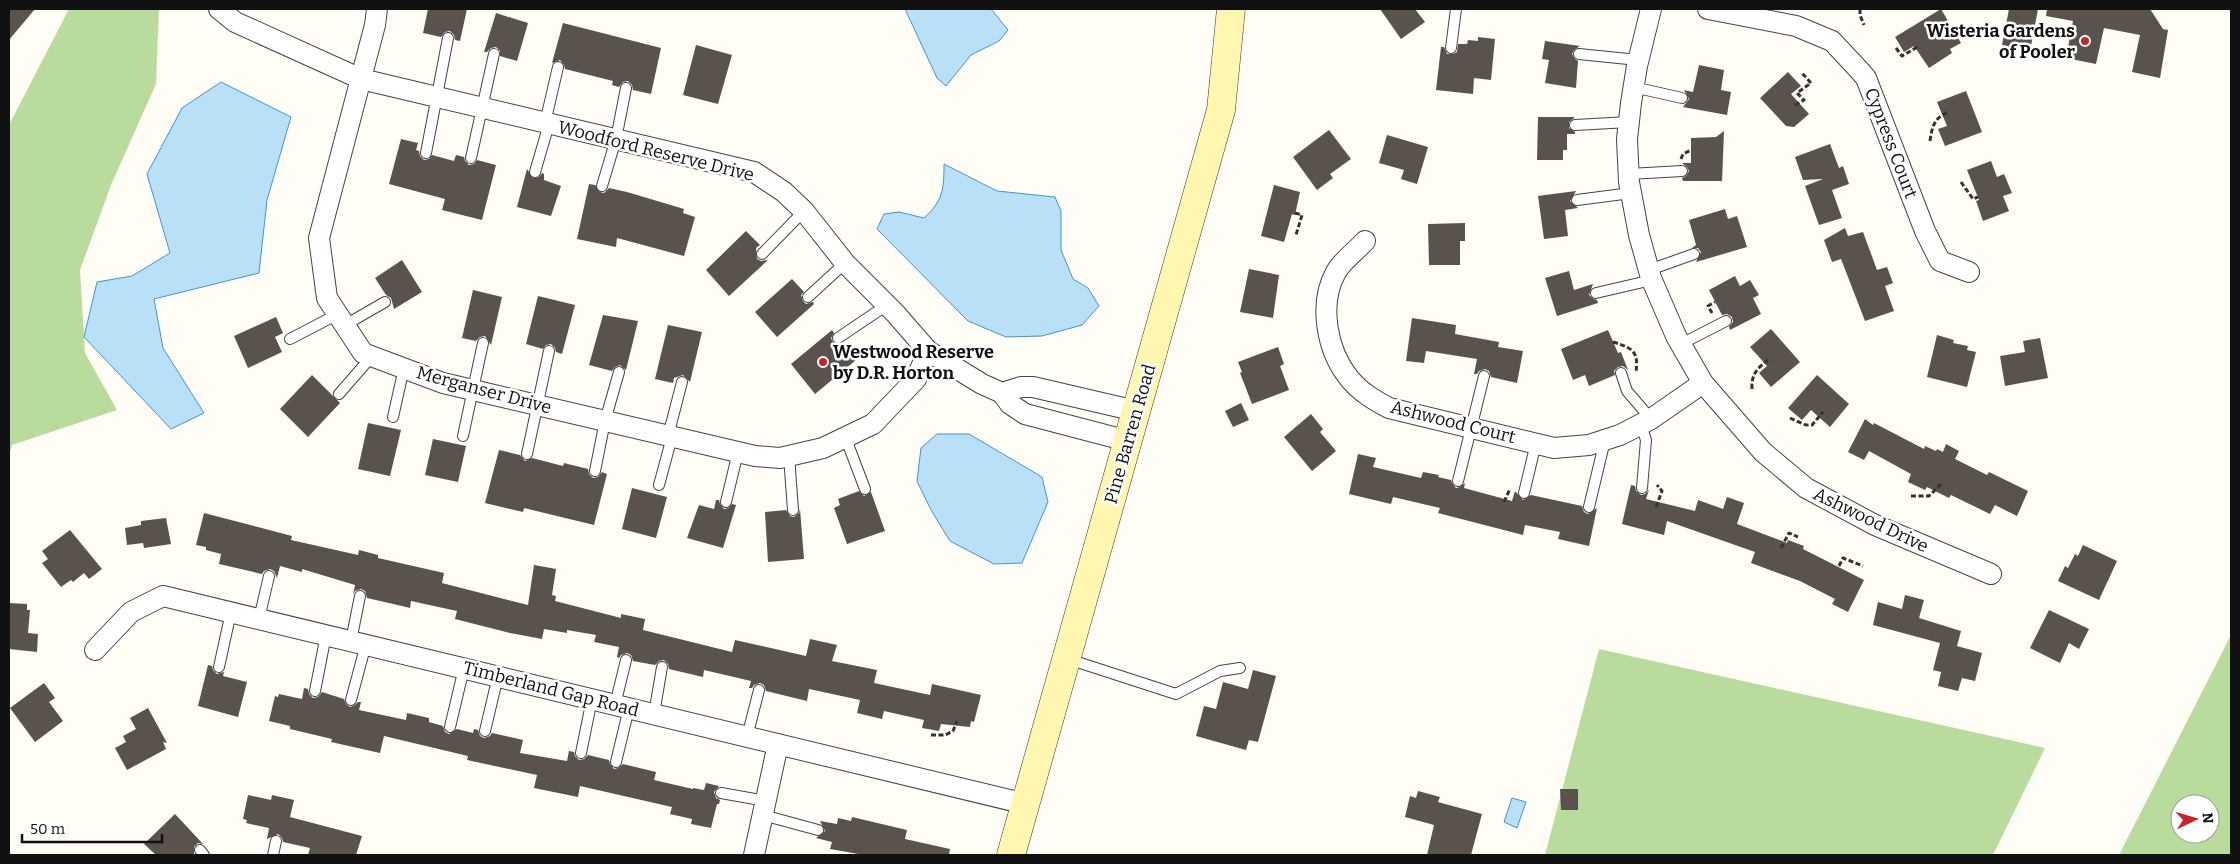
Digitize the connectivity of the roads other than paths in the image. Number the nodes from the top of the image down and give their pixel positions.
1 (219, 9) edge
2 (377, 9) edge
3 (1231, 9) edge
4 (1456, 9) edge
5 (1651, 9) edge
6 (1708, 9) edge
7 (448, 38) dead end
8 (1451, 48) dead end
9 (494, 54) dead end
10 (1579, 54) dead end
11 (1638, 60) junction
12 (558, 67) dead end
13 (361, 79) junction
14 (626, 88) dead end
15 (1633, 88) junction
16 (435, 97) junction
17 (1682, 98) dead end
18 (483, 108) junction
19 (1629, 122) junction
20 (547, 123) junction
21 (1575, 125) dead end
22 (616, 140) junction
23 (426, 153) dead end
24 (471, 158) dead end
25 (1682, 171) dead end
26 (535, 172) dead end
27 (1630, 183) junction
28 (602, 186) dead end
29 (1577, 200) dead end
30 (804, 211) junction
31 (1365, 241) dead end
32 (762, 254) dead end
33 (1694, 254) dead end
34 (845, 263) junction
35 (1969, 272) dead end
36 (1650, 275) junction
37 (1596, 293) dead end
38 (808, 296) dead end
39 (385, 302) dead end
40 (887, 305) junction
41 (341, 320) junction
42 (1726, 322) dead end
43 (838, 338) dead end
44 (290, 339) dead end
45 (483, 343) dead end
46 (1681, 344) junction
47 (550, 351) dead end
48 (928, 351) junction
49 (372, 356) junction
50 (404, 368) junction
51 (619, 372) dead end
52 (1621, 373) dead end
53 (1484, 376) dead end
54 (682, 382) dead end
55 (1703, 383) junction
56 (472, 390) junction
57 (1002, 393) junction
58 (339, 394) dead end
59 (538, 406) junction
60 (1136, 410) junction
61 (393, 417) dead end
62 (605, 421) junction
63 (1646, 422) junction
64 (1473, 429) junction
65 (463, 436) dead end
66 (670, 436) junction
67 (846, 439) junction
68 (1605, 440) junction
69 (1128, 441) junction
70 (1536, 444) junction
71 (527, 454) dead end
72 (747, 454) junction
73 (789, 456) junction
74 (595, 471) dead end
75 (1458, 481) dead end
76 (659, 484) dead end
77 (1642, 488) dead end
78 (864, 489) dead end
79 (1524, 493) dead end
80 (726, 502) dead end
81 (1589, 507) dead end
82 (793, 510) dead end
83 (1991, 574) dead end
84 (269, 576) dead end
85 (360, 596) dead end
86 (232, 612) junction
87 (259, 619) junction
88 (326, 635) junction
89 (358, 643) junction
90 (94, 650) dead end
91 (1067, 659) junction
92 (626, 660) dead end
93 (219, 667) dead end
94 (662, 667) dead end
95 (464, 668) junction
96 (1240, 668) dead end
97 (498, 676) junction
98 (760, 690) dead end
99 (315, 691) dead end
100 (592, 699) junction
101 (351, 700) dead end
102 (622, 706) junction
103 (654, 714) junction
104 (450, 728) dead end
105 (485, 731) dead end
106 (747, 737) junction
107 (778, 744) junction
108 (581, 753) dead end
109 (616, 762) dead end
110 (721, 793) dead end
111 (1026, 804) junction
112 (764, 808) junction
113 (818, 830) dead end
114 (276, 841) dead end
115 (273, 855) edge
116 (754, 855) edge
117 (1011, 855) edge

1 - 13 street, Woodford Reserve Drive
2 - 13 street, Merganser Drive
3 - 60 main road, Pine Barren Road
4 - 8 lane
5 - 11 street, Ashwood Drive
6 - 35 street, Cypress Court
7 - 16 lane
9 - 18 lane
10 - 11 lane
11 - 15 street, Ashwood Drive
12 - 20 lane
13 - 16 street, Woodford Reserve Drive
13 - 41 street, Merganser Drive
14 - 22 lane
15 - 17 lane
15 - 19 street, Ashwood Drive
16 - 18 street, Woodford Reserve Drive
16 - 23 lane
18 - 20 street, Woodford Reserve Drive
18 - 24 lane
19 - 21 lane
19 - 27 street, Ashwood Drive
20 - 22 street, Woodford Reserve Drive
20 - 26 lane
22 - 28 lane
22 - 30 street, Woodford Reserve Drive
25 - 27 lane
27 - 29 lane
27 - 36 street, Ashwood Drive
30 - 32 lane
30 - 34 street, Woodford Reserve Drive
31 - 64 street, Ashwood Court
33 - 36 lane
34 - 38 lane
34 - 40 street, Woodford Reserve Drive
36 - 37 lane
36 - 46 street, Ashwood Drive
39 - 41 lane
40 - 43 lane
40 - 48 street, Woodford Reserve Drive
41 - 44 lane
41 - 49 street, Merganser Drive
42 - 46 lane
45 - 56 lane
46 - 55 street, Ashwood Drive
47 - 59 lane
48 - 57 street, Woodford Reserve Drive
48 - 67 street, Merganser Drive
49 - 50 street, Merganser Drive
49 - 58 lane
50 - 56 street, Merganser Drive
50 - 61 lane
51 - 62 lane
52 - 63 lane
53 - 64 lane
54 - 66 lane
55 - 63 street, Ashwood Court
55 - 83 street, Ashwood Drive
56 - 59 street, Merganser Drive
56 - 65 lane
57 - 60 street
57 - 69 street, Woodford Reserve Drive
59 - 62 street, Merganser Drive
59 - 71 lane
60 - 69 main road, Pine Barren Road
62 - 66 street, Merganser Drive
62 - 74 lane
63 - 68 street, Ashwood Court
63 - 77 lane
64 - 70 street, Ashwood Court
64 - 75 lane
66 - 72 street, Merganser Drive
66 - 76 lane
67 - 73 street, Merganser Drive
67 - 78 lane
68 - 70 street, Ashwood Court
68 - 81 lane
69 - 91 main road, Pine Barren Road
70 - 79 lane
72 - 73 street, Merganser Drive
72 - 80 lane
73 - 82 lane
84 - 87 lane
85 - 89 lane
86 - 87 street, Timberland Gap Road
86 - 90 street, Timberland Gap Road
86 - 93 lane
87 - 88 street, Timberland Gap Road
88 - 89 street, Timberland Gap Road
88 - 99 lane
89 - 95 street, Timberland Gap Road
89 - 101 lane
91 - 96 lane
91 - 111 main road, Pine Barren Road
92 - 102 lane
94 - 103 lane
95 - 97 street, Timberland Gap Road
95 - 104 lane
97 - 100 street, Timberland Gap Road
97 - 105 lane
98 - 106 lane
100 - 102 street, Timberland Gap Road
100 - 108 lane
102 - 103 street, Timberland Gap Road
102 - 109 lane
103 - 106 street, Timberland Gap Road
106 - 107 street, Timberland Gap Road
107 - 111 street, Timberland Gap Road
107 - 112 street
110 - 112 lane
111 - 117 main road, Pine Barren Road
112 - 113 lane
112 - 116 street
114 - 115 lane

